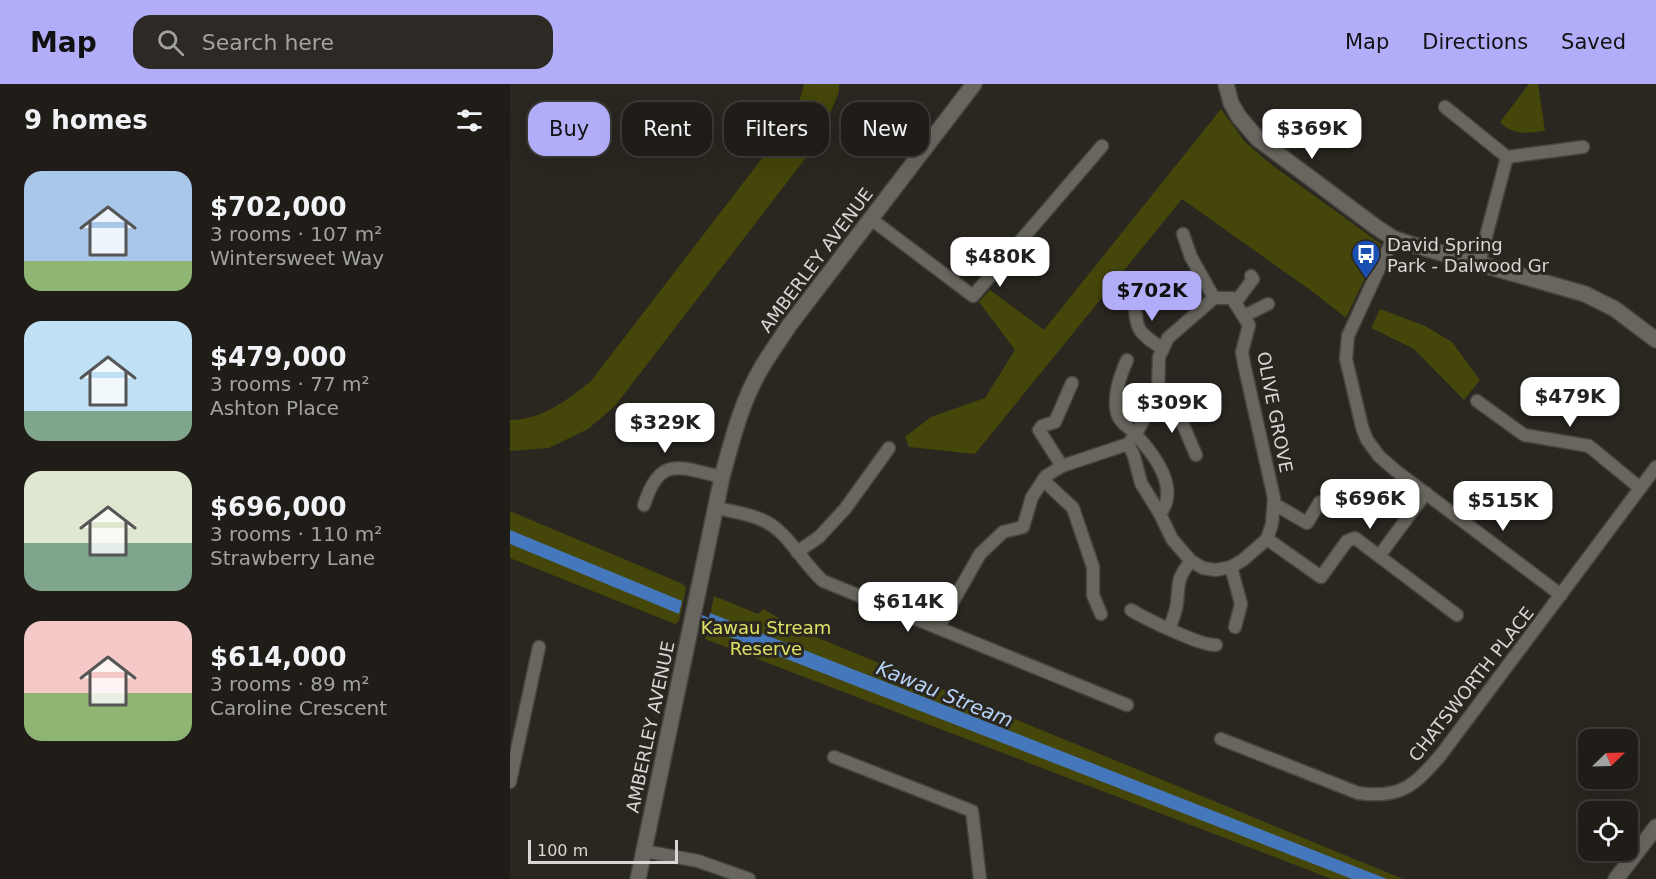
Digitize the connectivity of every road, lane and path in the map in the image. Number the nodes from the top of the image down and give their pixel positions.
1 (974, 84) edge
2 (1226, 84) edge
3 (1444, 107) dead end
4 (1102, 146) dead end
5 (1583, 147) dead end
6 (1507, 157) junction
7 (871, 219) junction
8 (1183, 234) dead end
9 (1393, 238) junction
10 (1479, 263) junction
11 (1251, 276) dead end
12 (1214, 298) junction
13 (1134, 299) dead end
14 (1235, 303) junction
15 (1268, 304) dead end
16 (1244, 316) junction
17 (1656, 340) edge
18 (1163, 349) junction
19 (1127, 360) dead end
20 (1072, 382) dead end
21 (1477, 401) dead end
22 (1151, 409) junction
23 (1132, 439) junction
24 (890, 448) dead end
25 (1196, 455) dead end
26 (1062, 466) junction
27 (1656, 467) edge
28 (722, 477) junction
29 (1042, 480) junction
30 (1640, 488) junction
31 (1426, 493) junction
32 (1320, 502) dead end
33 (1274, 504) junction
34 (644, 505) dead end
35 (717, 508) junction
36 (1160, 514) junction
37 (1267, 539) junction
38 (797, 552) junction
39 (1379, 556) junction
40 (1191, 561) junction
41 (1231, 567) junction
42 (1561, 596) junction
43 (1131, 610) dead end
44 (1101, 614) dead end
45 (1457, 615) dead end
46 (1235, 627) dead end
47 (938, 628) junction
48 (1170, 628) junction
49 (1216, 645) dead end
50 (539, 647) dead end
51 (1127, 705) dead end
52 (1221, 739) dead end
53 (834, 757) dead end
54 (510, 782) edge
55 (1653, 836) edge
56 (644, 851) junction
57 (638, 879) edge
58 (749, 879) edge
59 (980, 879) edge
60 (1616, 879) edge

1 - 7 street, AMBERLEY AVENUE
2 - 9 street
3 - 6 street
4 - 7 street
5 - 6 street
6 - 10 street
7 - 28 street, AMBERLEY AVENUE
8 - 12 street
9 - 10 street
9 - 31 street
10 - 17 street
11 - 14 street
12 - 14 street
12 - 18 street
13 - 18 street
14 - 16 street
15 - 16 street
16 - 33 street, OLIVE GROVE
18 - 22 street
19 - 23 street
20 - 26 street
21 - 30 street
22 - 23 street
22 - 25 street
23 - 26 street
23 - 36 street
23 - 36 street
24 - 38 street
26 - 29 street
27 - 30 street, CHATSWORTH PLACE
28 - 34 street
28 - 35 street, AMBERLEY AVENUE
29 - 44 street
29 - 47 street
30 - 42 street, CHATSWORTH PLACE
31 - 39 street
31 - 42 street
32 - 33 street
33 - 37 street, OLIVE GROVE
35 - 38 street
35 - 56 street, AMBERLEY AVENUE
36 - 40 street
37 - 39 street
37 - 41 street
38 - 47 street
39 - 45 street
40 - 41 street
40 - 48 street
41 - 46 street
42 - 52 street, CHATSWORTH PLACE
43 - 48 street
47 - 51 street
48 - 49 street
50 - 54 street
53 - 59 street
55 - 60 street
56 - 57 street, AMBERLEY AVENUE
56 - 58 street

